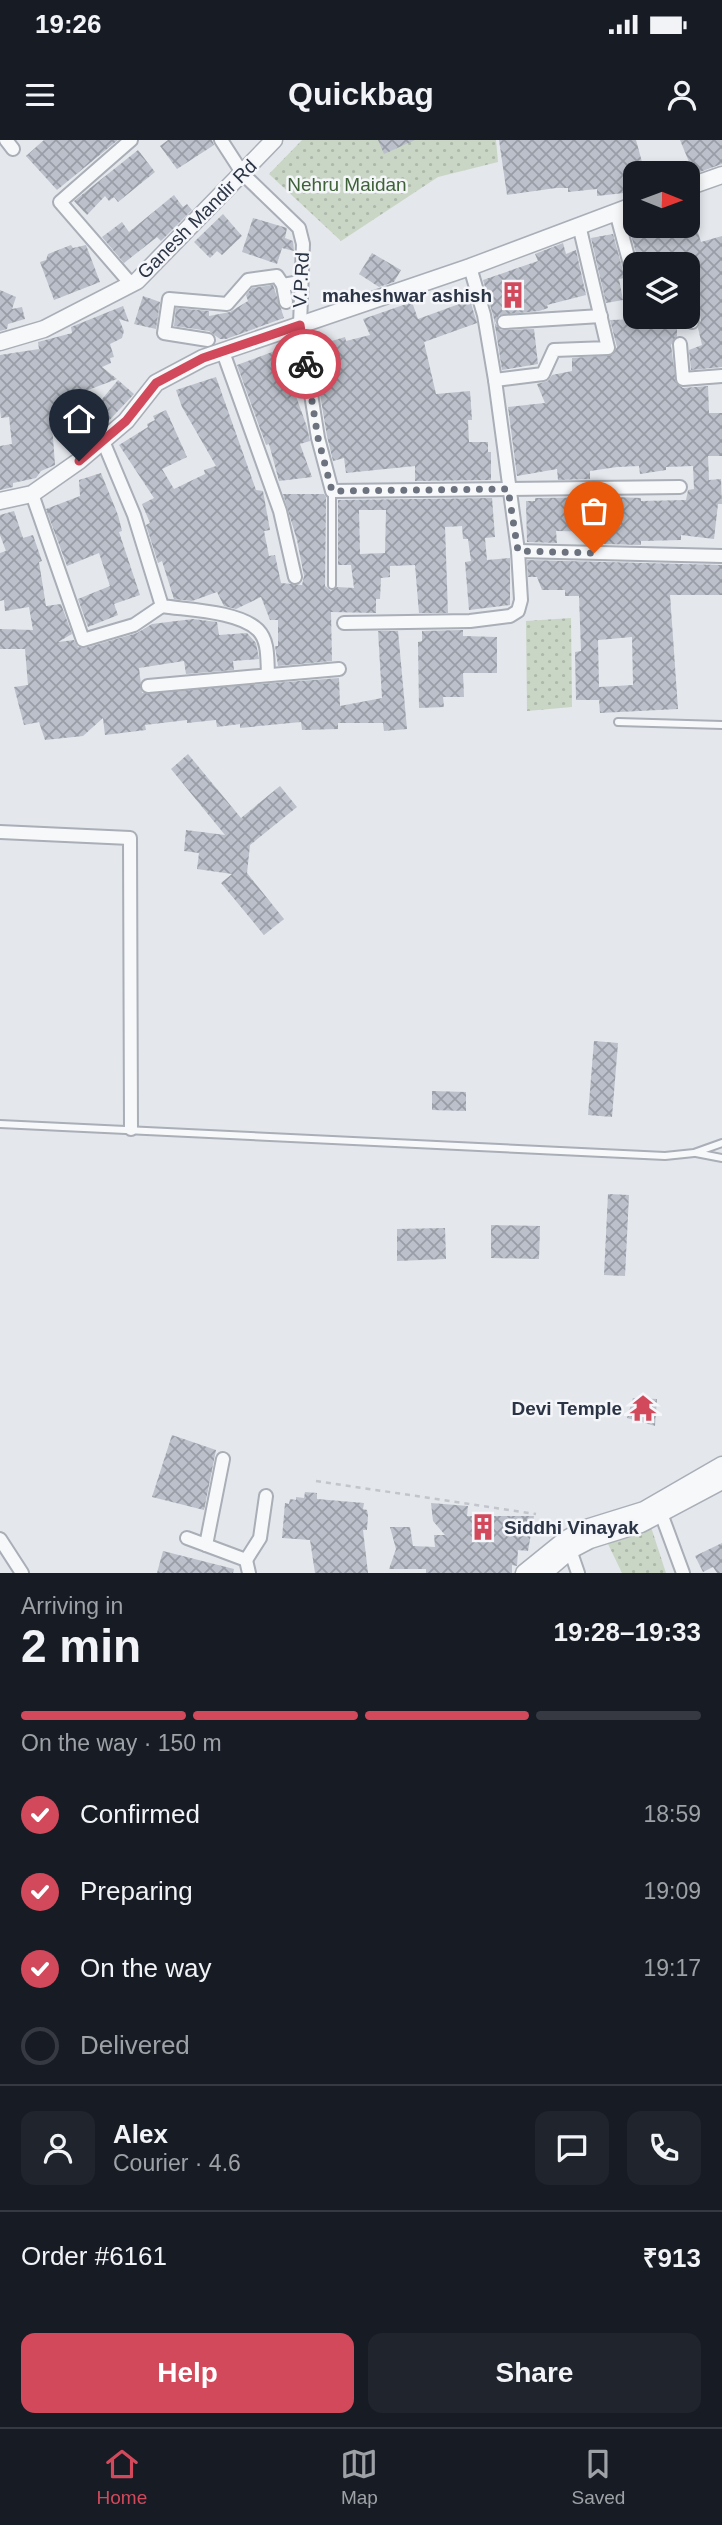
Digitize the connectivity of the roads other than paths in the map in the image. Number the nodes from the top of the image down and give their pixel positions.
1 (131, 140) edge
2 (221, 140) edge
3 (274, 140) edge
4 (243, 174) junction
5 (722, 175) edge
6 (700, 183) edge
7 (623, 209) edge
8 (616, 212) junction
9 (579, 225) junction
10 (627, 252) edge
11 (470, 267) junction
12 (300, 282) junction
13 (131, 284) junction
14 (282, 285) junction
15 (286, 302) dead end
16 (601, 316) junction
17 (504, 322) dead end
18 (300, 325) junction
19 (0, 342) edge
20 (680, 344) dead end
21 (213, 345) junction
22 (722, 376) edge
23 (495, 380) junction
24 (103, 441) junction
25 (680, 487) dead end
26 (508, 489) junction
27 (332, 491) junction
28 (32, 494) junction
29 (0, 501) edge
30 (518, 551) junction
31 (722, 556) edge
32 (295, 578) dead end
33 (332, 585) dead end
34 (162, 606) junction
35 (344, 623) dead end
36 (339, 669) dead end
37 (268, 673) junction
38 (148, 686) dead end
39 (618, 722) dead end
40 (722, 725) edge
41 (0, 832) edge
42 (0, 1124) edge
43 (131, 1129) junction
44 (722, 1143) edge
45 (694, 1153) junction
46 (722, 1158) edge
47 (223, 1459) dead end
48 (721, 1471) edge
49 (266, 1496) dead end
50 (659, 1508) junction
51 (187, 1538) dead end
52 (0, 1539) edge
53 (569, 1544) junction
54 (206, 1545) junction
55 (247, 1567) edge
56 (22, 1573) edge
57 (524, 1573) edge
58 (544, 1573) edge
59 (578, 1573) edge
60 (683, 1573) edge

1 - 13 street
2 - 4 street, V.P.Rd
3 - 4 street, Ganesh Mandir Rd
4 - 12 street, V.P.Rd
4 - 13 street, Ganesh Mandir Rd
5 - 6 street
7 - 8 street, V.P.Rd
8 - 9 street, V.P.Rd
8 - 10 street
9 - 11 street, V.P.Rd
9 - 16 street
11 - 18 street, V.P.Rd
11 - 23 street
12 - 14 street
12 - 18 street, V.P.Rd
13 - 19 street, Ganesh Mandir Rd
14 - 15 street
14 - 21 street
16 - 17 street
16 - 23 street
18 - 21 street, V.P.Rd
18 - 27 street
20 - 22 street
21 - 24 street, V.P.Rd
21 - 32 street
23 - 26 street
24 - 28 street, V.P.Rd
24 - 34 street
25 - 26 street
26 - 27 street
26 - 30 street
27 - 33 lane
28 - 29 street, V.P.Rd
28 - 34 street
30 - 31 street
30 - 35 street
34 - 37 street
36 - 37 street
37 - 38 street
39 - 40 lane
41 - 43 street
42 - 43 lane
43 - 45 lane
44 - 45 lane
45 - 46 lane
47 - 54 street
48 - 50 street
49 - 55 street
50 - 53 street
50 - 60 street
51 - 54 street
52 - 56 street
53 - 57 street
53 - 58 street
53 - 59 street
54 - 55 street

